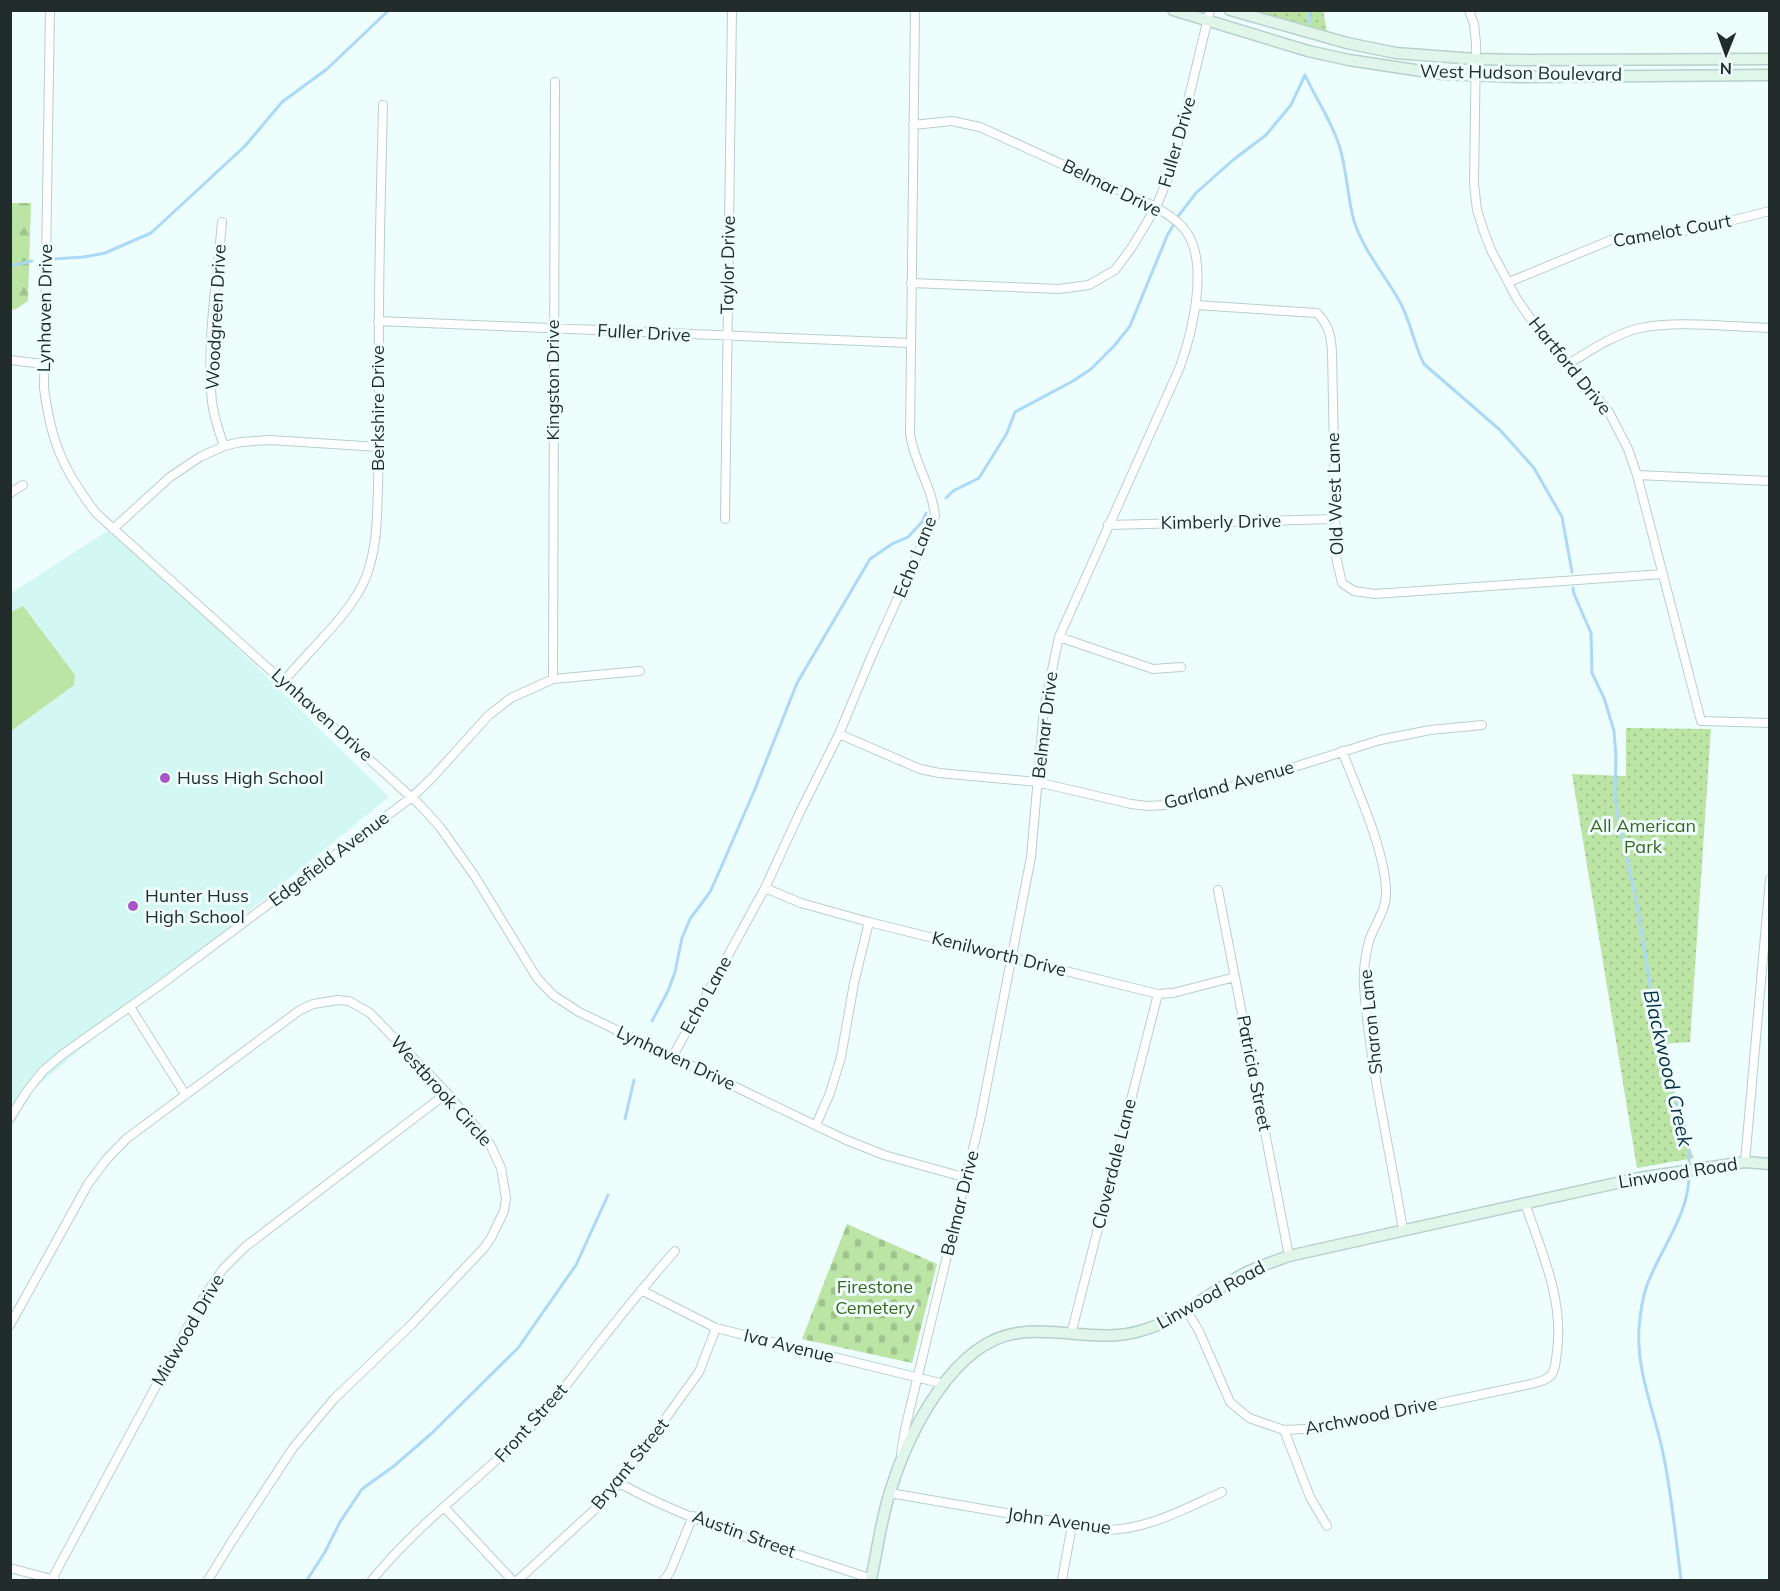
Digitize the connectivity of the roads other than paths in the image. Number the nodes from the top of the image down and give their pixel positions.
1 (50, 10) edge
2 (732, 10) edge
3 (915, 10) edge
4 (1173, 10) edge
5 (1230, 10) edge
6 (1469, 10) edge
7 (1209, 16) edge
8 (1474, 59) junction
9 (1770, 59) edge
10 (1770, 75) edge
11 (1476, 76) junction
12 (555, 82) dead end
13 (383, 105) dead end
14 (913, 125) junction
15 (1156, 207) junction
16 (1770, 211) edge
17 (222, 222) dead end
18 (1509, 282) junction
19 (911, 283) junction
20 (1196, 305) junction
21 (378, 321) junction
22 (1770, 328) edge
23 (553, 329) junction
24 (727, 337) junction
25 (910, 343) junction
26 (10, 360) edge
27 (1569, 363) junction
28 (43, 364) junction
29 (224, 446) junction
30 (379, 447) junction
31 (1637, 475) junction
32 (1770, 481) edge
33 (23, 485) dead end
34 (10, 493) edge
35 (725, 519) dead end
36 (1334, 519) junction
37 (1108, 525) junction
38 (113, 529) junction
39 (1663, 574) junction
40 (1059, 637) junction
41 (1180, 667) dead end
42 (640, 671) dead end
43 (553, 679) junction
44 (284, 681) junction
45 (1770, 723) edge
46 (1482, 725) dead end
47 (839, 734) junction
48 (1342, 751) junction
49 (1037, 782) junction
50 (412, 796) junction
51 (1770, 879) edge
52 (765, 888) junction
53 (1218, 890) dead end
54 (869, 922) junction
55 (1011, 956) junction
56 (1235, 977) junction
57 (1158, 994) junction
58 (130, 1007) junction
59 (672, 1056) junction
60 (447, 1093) junction
61 (185, 1094) junction
62 (10, 1118) edge
63 (816, 1125) junction
64 (1745, 1162) junction
65 (1770, 1164) edge
66 (967, 1178) junction
67 (1525, 1203) junction
68 (1403, 1230) junction
69 (675, 1251) dead end
70 (1289, 1256) junction
71 (641, 1290) junction
72 (1187, 1311) junction
73 (10, 1326) edge
74 (717, 1328) junction
75 (1071, 1334) junction
76 (917, 1378) junction
77 (944, 1384) junction
78 (1284, 1430) junction
79 (900, 1464) junction
80 (619, 1483) junction
81 (1222, 1492) dead end
82 (890, 1493) junction
83 (444, 1507) junction
84 (693, 1516) junction
85 (1072, 1525) junction
86 (1327, 1526) dead end
87 (10, 1568) edge
88 (54, 1580) edge
89 (872, 1580) edge
90 (208, 1581) edge
91 (372, 1581) edge
92 (512, 1581) edge
93 (518, 1581) edge
94 (663, 1581) edge
95 (1062, 1581) edge

1 - 28 street, Lynhaven Drive
2 - 24 street, Taylor Drive
3 - 14 street, Echo Lane
4 - 7 main road, West Hudson Boulevard
5 - 8 main road, West Hudson Boulevard
6 - 8 street, Hartford Drive
7 - 11 main road, West Hudson Boulevard
7 - 15 street, Fuller Drive
8 - 9 main road, West Hudson Boulevard
8 - 11 street, Hartford Drive
10 - 11 main road, West Hudson Boulevard
11 - 18 street, Hartford Drive
12 - 23 street, Kingston Drive
13 - 21 street, Berkshire Drive
14 - 15 street, Belmar Drive
14 - 19 street, Echo Lane
15 - 19 street, Fuller Drive
15 - 20 street, Belmar Drive
16 - 18 street, Camelot Court
17 - 29 street, Woodgreen Drive
18 - 27 street, Hartford Drive
19 - 25 street, Echo Lane
20 - 36 street, Old West Lane
20 - 37 street, Belmar Drive
21 - 23 street, Fuller Drive
21 - 30 street, Berkshire Drive
22 - 27 street
23 - 24 street, Fuller Drive
23 - 43 street, Kingston Drive
24 - 25 street, Fuller Drive
24 - 35 street, Taylor Drive
25 - 47 street, Echo Lane
26 - 28 street
27 - 31 street, Hartford Drive
28 - 38 street, Lynhaven Drive
29 - 30 street
29 - 38 street
30 - 44 street, Berkshire Drive
31 - 32 street
31 - 39 street, Hartford Drive
33 - 34 street
36 - 37 street, Kimberly Drive
36 - 39 street, Old West Lane
37 - 40 street, Belmar Drive
38 - 44 street, Lynhaven Drive
39 - 45 street, Hartford Drive
40 - 41 street
40 - 49 street, Belmar Drive
42 - 43 street, Edgefield Avenue
43 - 50 street, Edgefield Avenue
44 - 50 street, Lynhaven Drive
46 - 48 street, Garland Avenue
47 - 49 street, Garland Avenue
47 - 52 street, Echo Lane
48 - 49 street, Garland Avenue
48 - 68 street, Sharon Lane
49 - 55 street, Belmar Drive
50 - 58 street, Edgefield Avenue
50 - 59 street, Lynhaven Drive
51 - 64 street
52 - 54 street, Kenilworth Drive
52 - 59 street, Echo Lane
53 - 56 street, Patricia Street
54 - 55 street, Kenilworth Drive
54 - 63 street
55 - 57 street, Kenilworth Drive
55 - 66 street, Belmar Drive
56 - 57 street, Kenilworth Drive
56 - 70 street, Patricia Street
57 - 75 street, Cloverdale Lane
58 - 61 street
58 - 62 street, Edgefield Avenue
59 - 63 street, Lynhaven Drive
60 - 61 street, Westbrook Circle
60 - 88 street, Midwood Drive
60 - 90 street, Westbrook Circle
61 - 73 street, Westbrook Circle
63 - 66 street, Lynhaven Drive
64 - 65 main road, Linwood Road
64 - 67 main road, Linwood Road
66 - 76 street, Belmar Drive
67 - 68 main road, Linwood Road
67 - 78 street, Archwood Drive
68 - 70 main road, Linwood Road
69 - 71 street, Front Street
70 - 72 main road, Linwood Road
71 - 74 street, Iva Avenue
71 - 83 street, Front Street
72 - 75 main road, Linwood Road
72 - 78 street, Archwood Drive
74 - 76 street, Iva Avenue
74 - 80 street, Bryant Street
75 - 77 main road, Linwood Road
76 - 77 street, Iva Avenue
76 - 79 street, Belmar Drive
77 - 79 main road, Linwood Road
78 - 86 street
79 - 82 main road, Linwood Road
80 - 84 street, Austin Street
80 - 93 street, Bryant Street
81 - 85 street, John Avenue
82 - 85 street, John Avenue
82 - 89 main road, Linwood Road
83 - 91 street, Front Street
83 - 92 street
84 - 89 street, Austin Street
84 - 94 street
85 - 95 street
87 - 88 street

